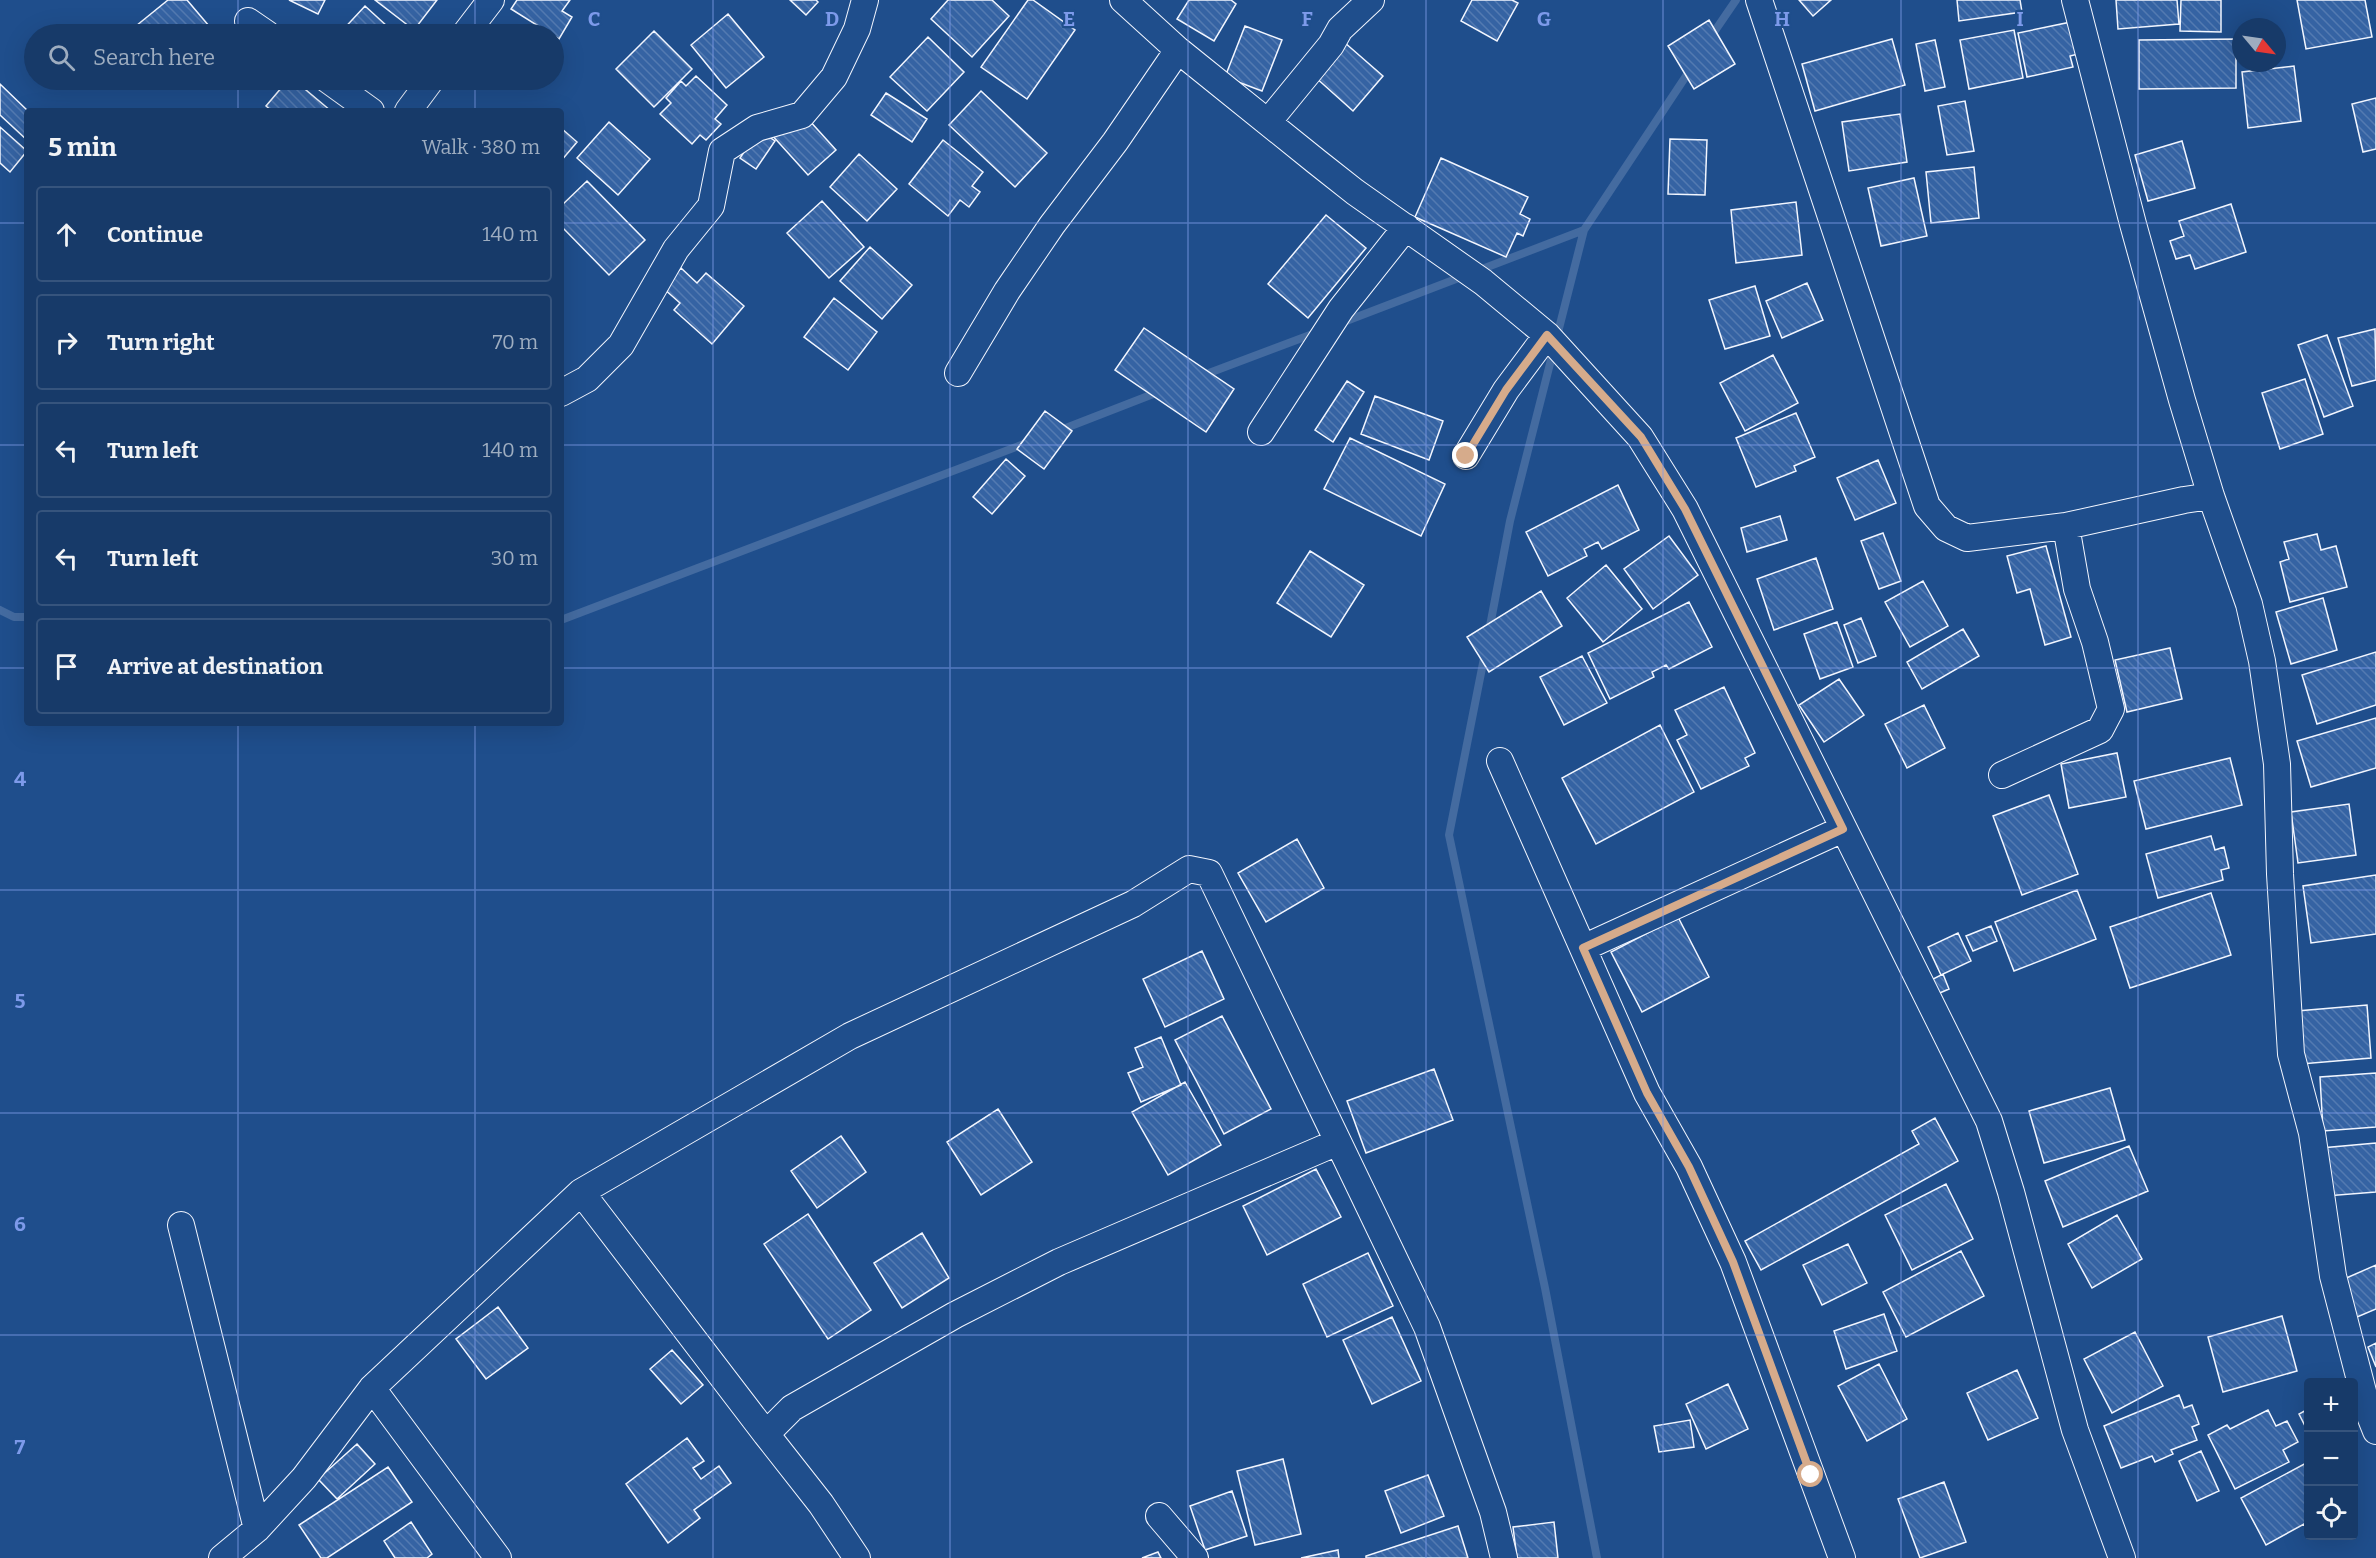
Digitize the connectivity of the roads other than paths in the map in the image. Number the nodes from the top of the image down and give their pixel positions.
1 (491, 0) edge
2 (865, 0) edge
3 (1123, 0) edge
4 (1371, 0) edge
5 (1759, 0) edge
6 (2075, 0) edge
7 (473, 24) edge
8 (1178, 50) junction
9 (342, 90) edge
10 (424, 90) edge
11 (366, 108) edge
12 (410, 108) edge
13 (1268, 122) junction
14 (1406, 227) junction
15 (1547, 335) junction
16 (958, 374) dead end
17 (564, 391) edge
18 (1261, 432) dead end
19 (1466, 456) dead end
20 (2211, 496) junction
21 (2066, 526) junction
22 (1500, 761) dead end
23 (2002, 775) dead end
24 (1843, 829) junction
25 (1583, 948) junction
26 (1338, 1142) junction
27 (581, 1192) junction
28 (181, 1225) dead end
29 (372, 1388) junction
30 (2376, 1431) edge
31 (766, 1434) junction
32 (1159, 1516) dead end
33 (257, 1528) junction
34 (222, 1558) edge
35 (498, 1558) edge
36 (856, 1558) edge
37 (1195, 1558) edge
38 (1504, 1558) edge
39 (1842, 1558) edge
40 (2122, 1558) edge

1 - 7 street
2 - 17 street
3 - 8 street
4 - 13 street
5 - 21 street
6 - 20 street
8 - 13 street
8 - 16 street
9 - 11 street
10 - 12 street
13 - 14 street
14 - 15 street
14 - 18 street
15 - 19 street
15 - 24 street
20 - 21 street
20 - 30 street
21 - 23 street
22 - 25 street
24 - 25 street
24 - 40 street
25 - 39 street
26 - 27 street
26 - 31 street
26 - 38 street
27 - 29 street
27 - 31 street
28 - 33 street
29 - 33 street
29 - 35 street
31 - 36 street
32 - 37 street
33 - 34 street

